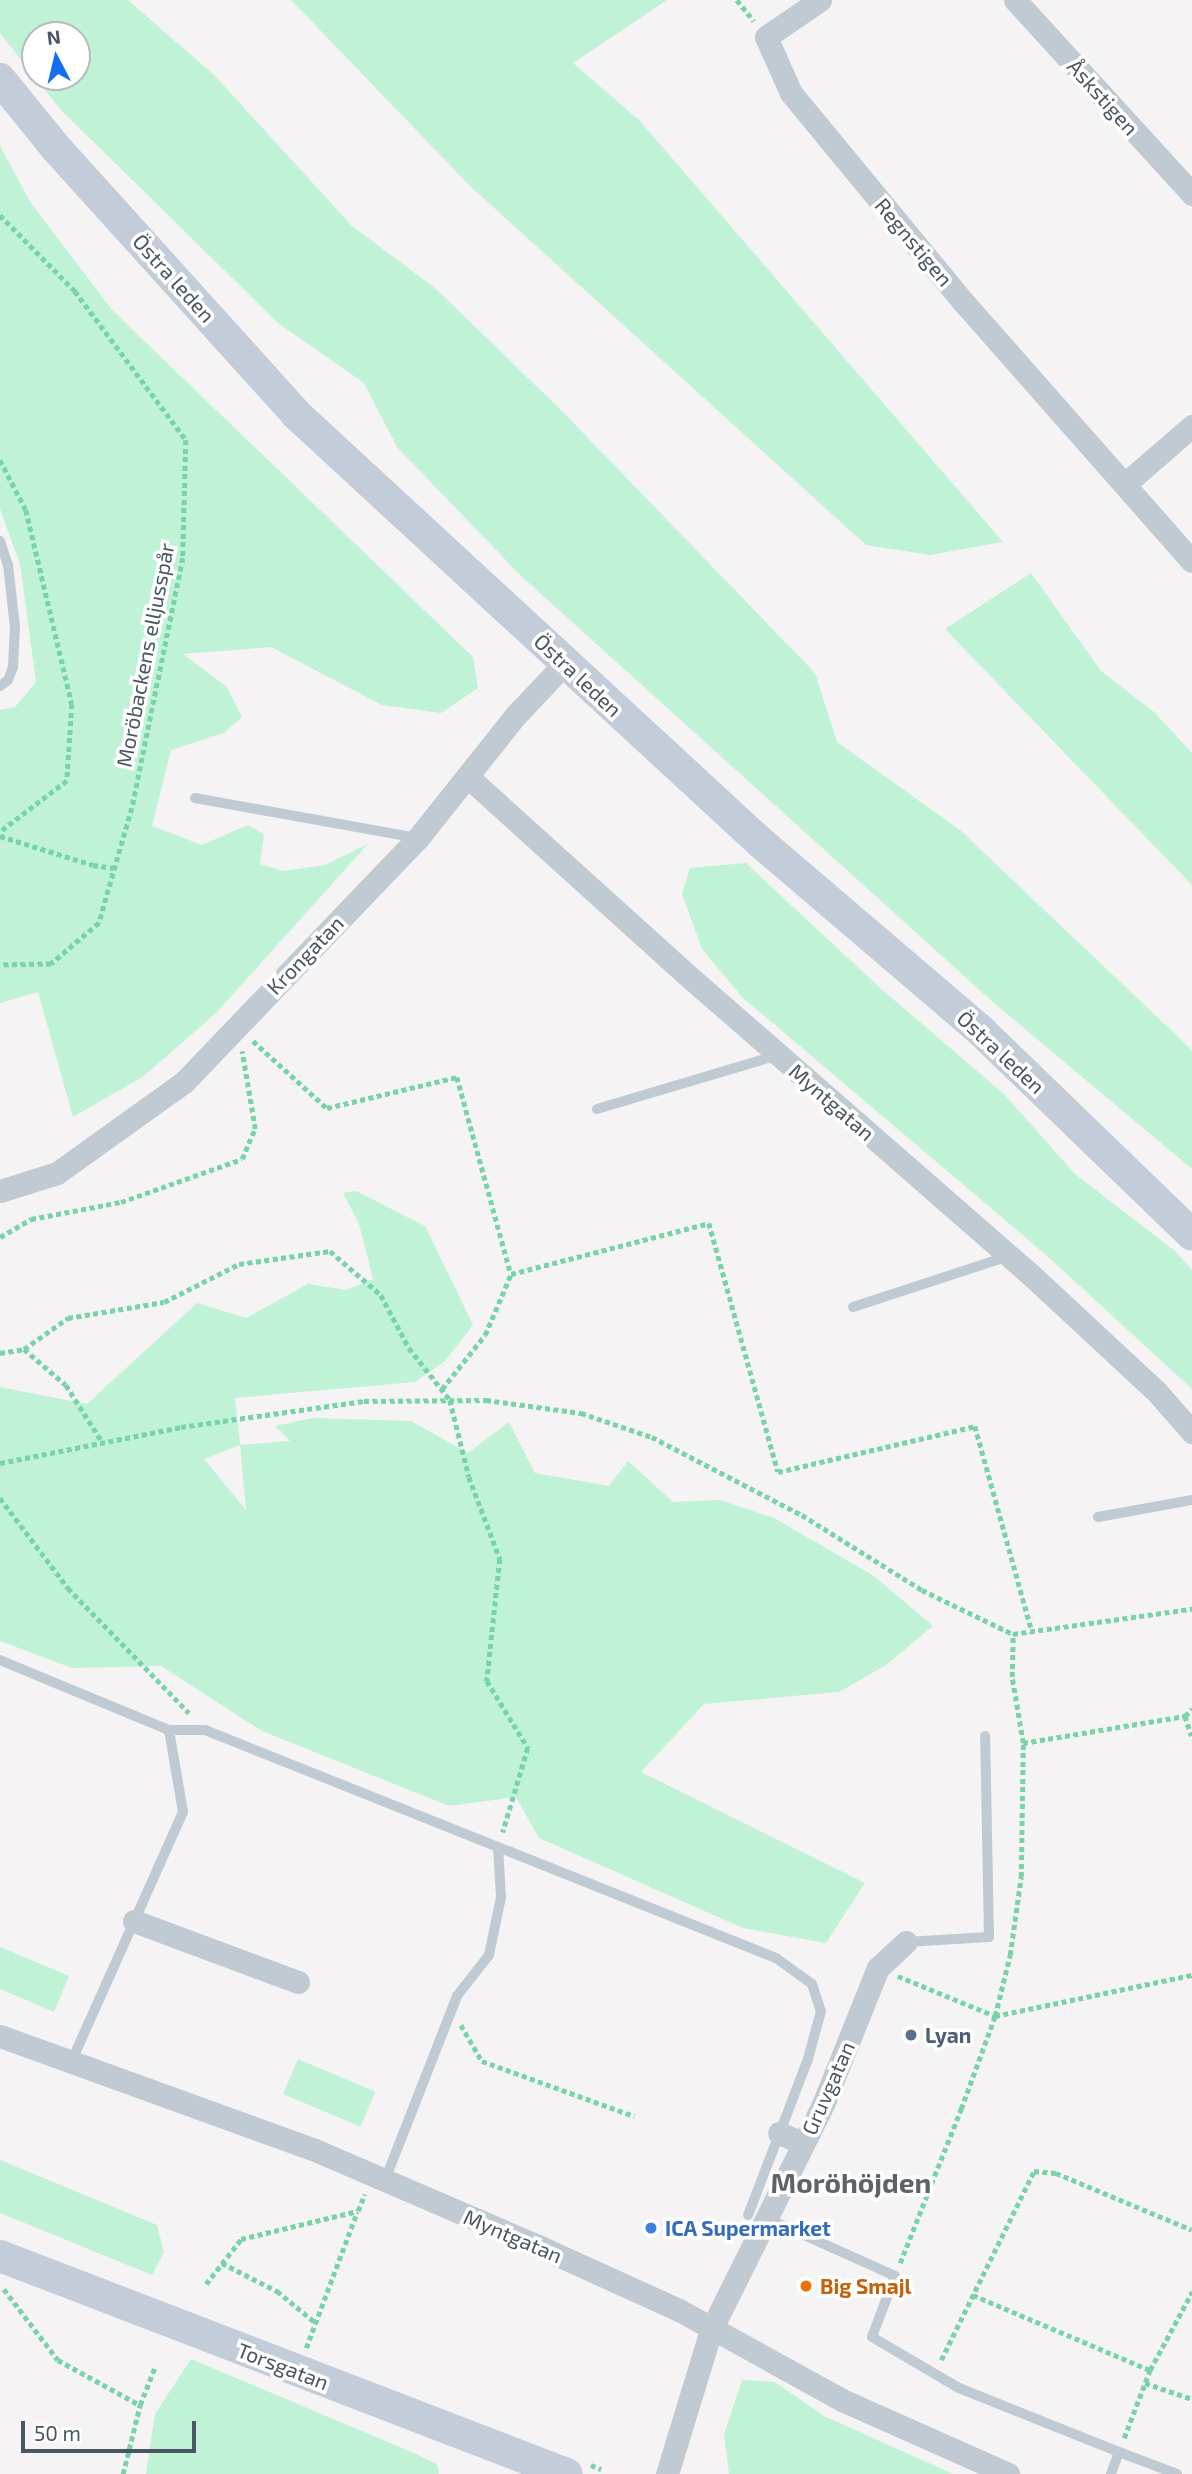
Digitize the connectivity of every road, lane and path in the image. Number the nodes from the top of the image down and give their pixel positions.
1 (820, 0) edge
2 (1015, 0) edge
3 (0, 79) edge
4 (1192, 194) edge
5 (0, 215) edge
6 (1192, 426) edge
7 (0, 460) edge
8 (1125, 484) junction
9 (0, 541) edge
10 (1192, 561) edge
11 (565, 663) junction
12 (0, 686) edge
13 (468, 777) junction
14 (195, 798) dead end
15 (0, 834) edge
16 (418, 838) junction
17 (115, 868) junction
18 (0, 965) edge
19 (237, 1026) junction
20 (779, 1055) junction
21 (597, 1109) dead end
22 (0, 1191) edge
23 (1192, 1236) edge
24 (0, 1237) edge
25 (1009, 1256) junction
26 (511, 1274) junction
27 (853, 1307) dead end
28 (24, 1349) junction
29 (0, 1353) edge
30 (442, 1390) junction
31 (450, 1400) junction
32 (1192, 1432) edge
33 (103, 1443) junction
34 (0, 1464) edge
35 (0, 1498) edge
36 (1192, 1500) edge
37 (1098, 1517) dead end
38 (1192, 1609) edge
39 (1032, 1632) junction
40 (1013, 1634) junction
41 (0, 1660) edge
42 (1192, 1709) edge
43 (1185, 1716) junction
44 (205, 1730) junction
45 (169, 1731) junction
46 (985, 1736) dead end
47 (1192, 1736) edge
48 (1023, 1743) junction
49 (498, 1847) junction
50 (134, 1921) junction
51 (906, 1942) joint
52 (878, 1968) junction
53 (1192, 1975) edge
54 (298, 1982) dead end
55 (452, 2009) junction
56 (995, 2016) junction
57 (0, 2036) edge
58 (71, 2062) junction
59 (634, 2116) dead end
60 (779, 2133) junction
61 (803, 2143) junction
62 (379, 2177) junction
63 (358, 2211) junction
64 (757, 2217) junction
65 (1192, 2230) edge
66 (0, 2256) edge
67 (222, 2263) junction
68 (895, 2276) junction
69 (206, 2284) dead end
70 (8, 2291) dead end
71 (1192, 2292) edge
72 (973, 2295) junction
73 (316, 2323) junction
74 (711, 2330) junction
75 (306, 2349) dead end
76 (155, 2367) dead end
77 (1150, 2370) junction
78 (934, 2374) junction
79 (1145, 2384) junction
80 (1192, 2399) edge
81 (140, 2405) junction
82 (1119, 2452) junction
83 (123, 2474) edge
84 (567, 2474) edge
85 (667, 2474) edge
86 (1008, 2474) edge
87 (1111, 2474) edge
88 (1177, 2474) edge

1 - 8 street, Regnstigen
2 - 4 street, Åskstigen
3 - 11 street, Östra leden
5 - 17 path, Moröbackens elljusspår
6 - 8 street
7 - 15 path
8 - 10 street
9 - 12 lane
11 - 13 street, Krongatan
11 - 23 street, Östra leden
13 - 16 street, Krongatan
13 - 20 street, Myntgatan
14 - 16 lane
15 - 17 path
16 - 19 street, Krongatan
17 - 18 path, Moröbackens elljusspår
19 - 22 street, Krongatan
19 - 24 path
19 - 26 path
20 - 21 lane
20 - 25 street, Myntgatan
25 - 27 lane
25 - 32 street, Myntgatan
26 - 30 path
26 - 39 path
28 - 29 path
28 - 30 path
28 - 33 path
30 - 31 path
31 - 33 path
31 - 40 path
31 - 49 path
33 - 34 path
35 - 44 path
36 - 37 lane
38 - 39 path
39 - 40 path
40 - 48 path
41 - 45 lane
42 - 43 path
43 - 47 path
43 - 48 path
44 - 45 lane
44 - 49 lane
45 - 50 lane
46 - 51 lane
48 - 56 path
49 - 55 lane
49 - 60 lane
50 - 54 street
50 - 58 lane
51 - 52 street, Gruvgatan
52 - 56 path
52 - 61 street, Gruvgatan
53 - 56 path
55 - 59 path
55 - 62 lane
56 - 68 path
57 - 58 street, Myntgatan
58 - 62 street, Myntgatan
60 - 61 street
60 - 64 lane
61 - 64 street, Gruvgatan
62 - 63 path
62 - 74 street, Myntgatan
63 - 67 path
63 - 73 path
64 - 68 lane
64 - 74 street, Gruvgatan
65 - 72 path
66 - 84 street, Torsgatan
67 - 69 path
67 - 73 path
68 - 78 lane
70 - 81 path
71 - 77 path
72 - 77 path
72 - 78 path
73 - 75 path
74 - 85 street, Gruvgatan
74 - 86 street, Myntgatan
76 - 81 path
77 - 79 path
78 - 82 lane
79 - 80 path
79 - 82 path
81 - 83 path
82 - 87 lane
82 - 88 lane

